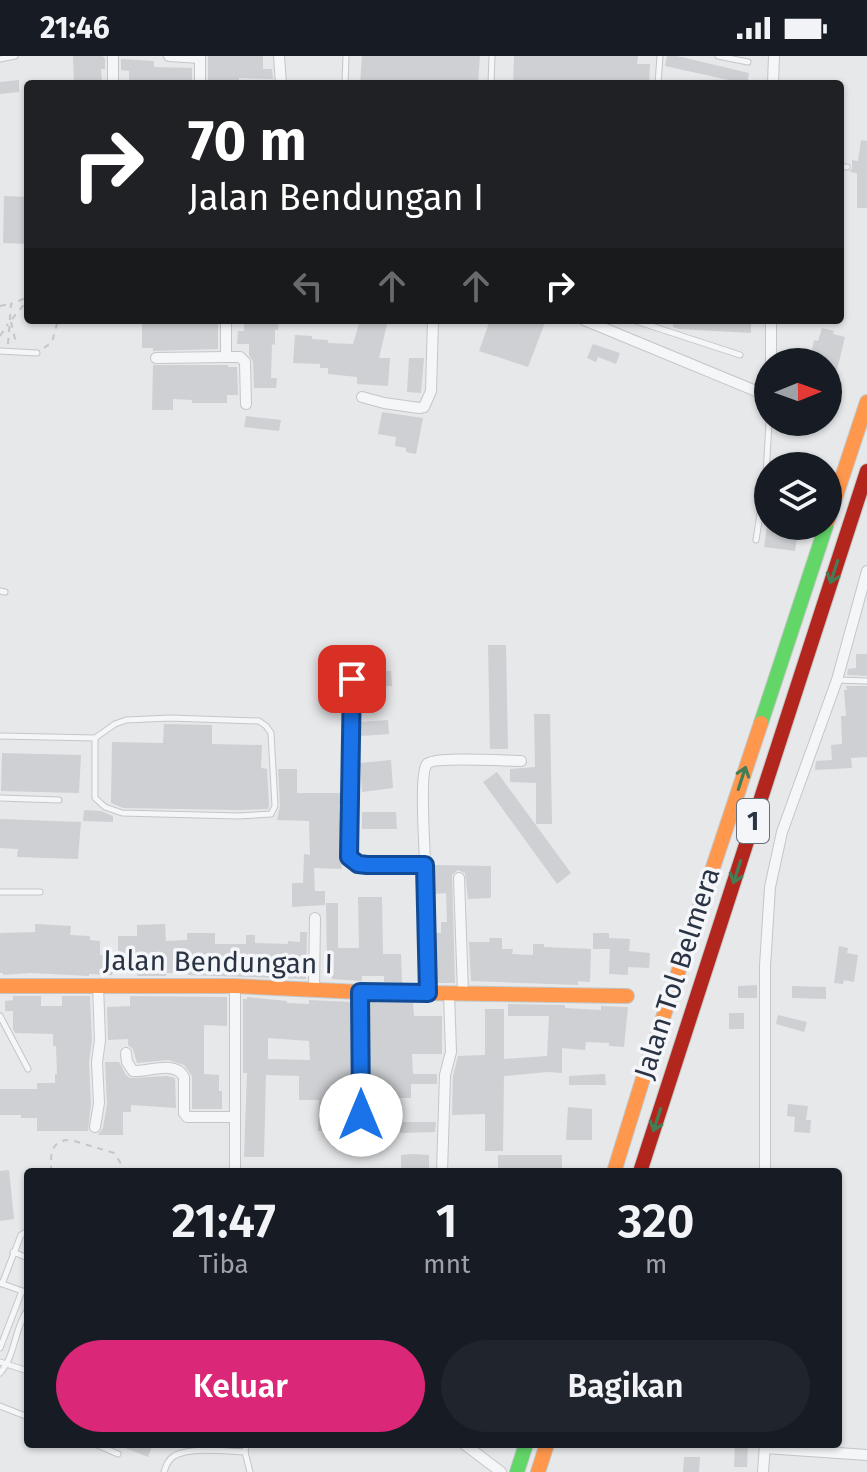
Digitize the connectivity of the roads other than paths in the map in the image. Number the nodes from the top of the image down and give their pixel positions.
1 (15, 56) edge
2 (113, 56) edge
3 (169, 56) edge
4 (279, 56) edge
5 (346, 56) edge
6 (492, 56) edge
7 (660, 56) edge
8 (718, 56) edge
9 (774, 56) edge
10 (200, 57) edge
11 (0, 59) edge
12 (748, 62) dead end
13 (113, 80) edge
14 (200, 80) edge
15 (281, 80) edge
16 (345, 80) edge
17 (491, 80) edge
18 (658, 80) edge
19 (773, 80) edge
20 (226, 324) edge
21 (433, 324) edge
22 (594, 324) edge
23 (650, 324) edge
24 (771, 324) edge
25 (771, 348) edge
26 (3, 351) edge
27 (37, 353) road end
28 (740, 355) dead end
29 (226, 357) junction
30 (156, 358) dead end
31 (754, 390) edge
32 (362, 397) dead end
33 (867, 402) edge
34 (246, 404) dead end
35 (867, 471) edge
36 (842, 478) edge
37 (821, 540) edge
38 (867, 571) edge
39 (352, 679) dead end
40 (837, 680) junction
41 (867, 681) edge
42 (0, 736) edge
43 (95, 738) junction
44 (521, 761) dead end
45 (0, 798) edge
46 (59, 800) dead end
47 (425, 865) junction
48 (459, 878) dead end
49 (0, 892) edge
50 (40, 892) dead end
51 (315, 918) dead end
52 (98, 985) junction
53 (0, 986) edge
54 (235, 986) junction
55 (314, 989) junction
56 (360, 992) junction
57 (428, 993) junction
58 (456, 993) junction
59 (627, 996) dead end
60 (0, 1016) edge
61 (126, 1053) dead end
62 (28, 1069) dead end
63 (361, 1115) dead end
64 (235, 1117) junction
65 (95, 1127) dead end
66 (235, 1168) edge
67 (442, 1168) edge
68 (615, 1168) edge
69 (641, 1168) edge
70 (765, 1168) edge
71 (24, 1233) edge
72 (13, 1252) junction
73 (24, 1256) edge
74 (1, 1283) edge
75 (24, 1292) edge
76 (24, 1294) edge
77 (24, 1316) edge
78 (0, 1348) edge
79 (3, 1364) edge
80 (24, 1370) edge
81 (0, 1373) edge
82 (0, 1406) edge
83 (24, 1415) edge
84 (104, 1448) edge
85 (200, 1448) edge
86 (246, 1448) edge
87 (469, 1448) edge
88 (525, 1448) edge
89 (546, 1448) edge
90 (765, 1448) edge
91 (788, 1448) edge
92 (201, 1451) junction
93 (245, 1452) junction
94 (118, 1454) dead end
95 (867, 1455) edge
96 (164, 1472) edge
97 (250, 1472) edge
98 (501, 1472) edge
99 (517, 1472) edge
100 (538, 1472) edge
101 (763, 1472) edge

1 - 11 lane
2 - 13 street
3 - 10 street
4 - 15 street
5 - 16 lane
6 - 17 lane
7 - 18 lane
8 - 12 lane
9 - 19 street
10 - 14 street
20 - 29 street
21 - 32 street
22 - 31 street
23 - 28 lane
24 - 25 street
26 - 27 lane
29 - 30 street
29 - 34 street
33 - 36 main road
35 -> 69 main road, Jalan Tol Belmera / 1
68 -> 37 main road, Jalan Tol Belmera / 1
38 - 40 street
39 - 47 street
40 - 41 lane
40 - 70 street
42 - 43 lane
43 - 43 lane
44 - 47 street
45 - 46 lane
47 - 57 street
48 - 58 street
49 - 50 lane
51 - 55 street
52 - 53 main road, Jalan Bendungan I
52 - 54 main road, Jalan Bendungan I
52 - 65 street
54 - 55 main road, Jalan Bendungan I
54 - 64 street
55 - 56 main road, Jalan Bendungan I
56 - 57 main road, Jalan Bendungan I
56 - 63 street
57 - 58 main road, Jalan Bendungan I
58 - 59 main road, Jalan Bendungan I
58 - 67 street
60 - 62 lane
61 - 64 street
64 - 66 street
71 - 72 lane
72 - 73 lane
72 - 74 lane
74 - 75 lane
76 - 78 lane
77 - 79 lane
79 - 80 lane
79 - 81 lane
82 - 83 lane
84 - 94 lane
85 - 92 lane
86 - 93 lane
87 - 98 street
88 - 99 main road
89 - 100 main road
90 - 101 street
91 - 95 street
92 - 93 lane
92 - 96 lane
93 - 97 lane

